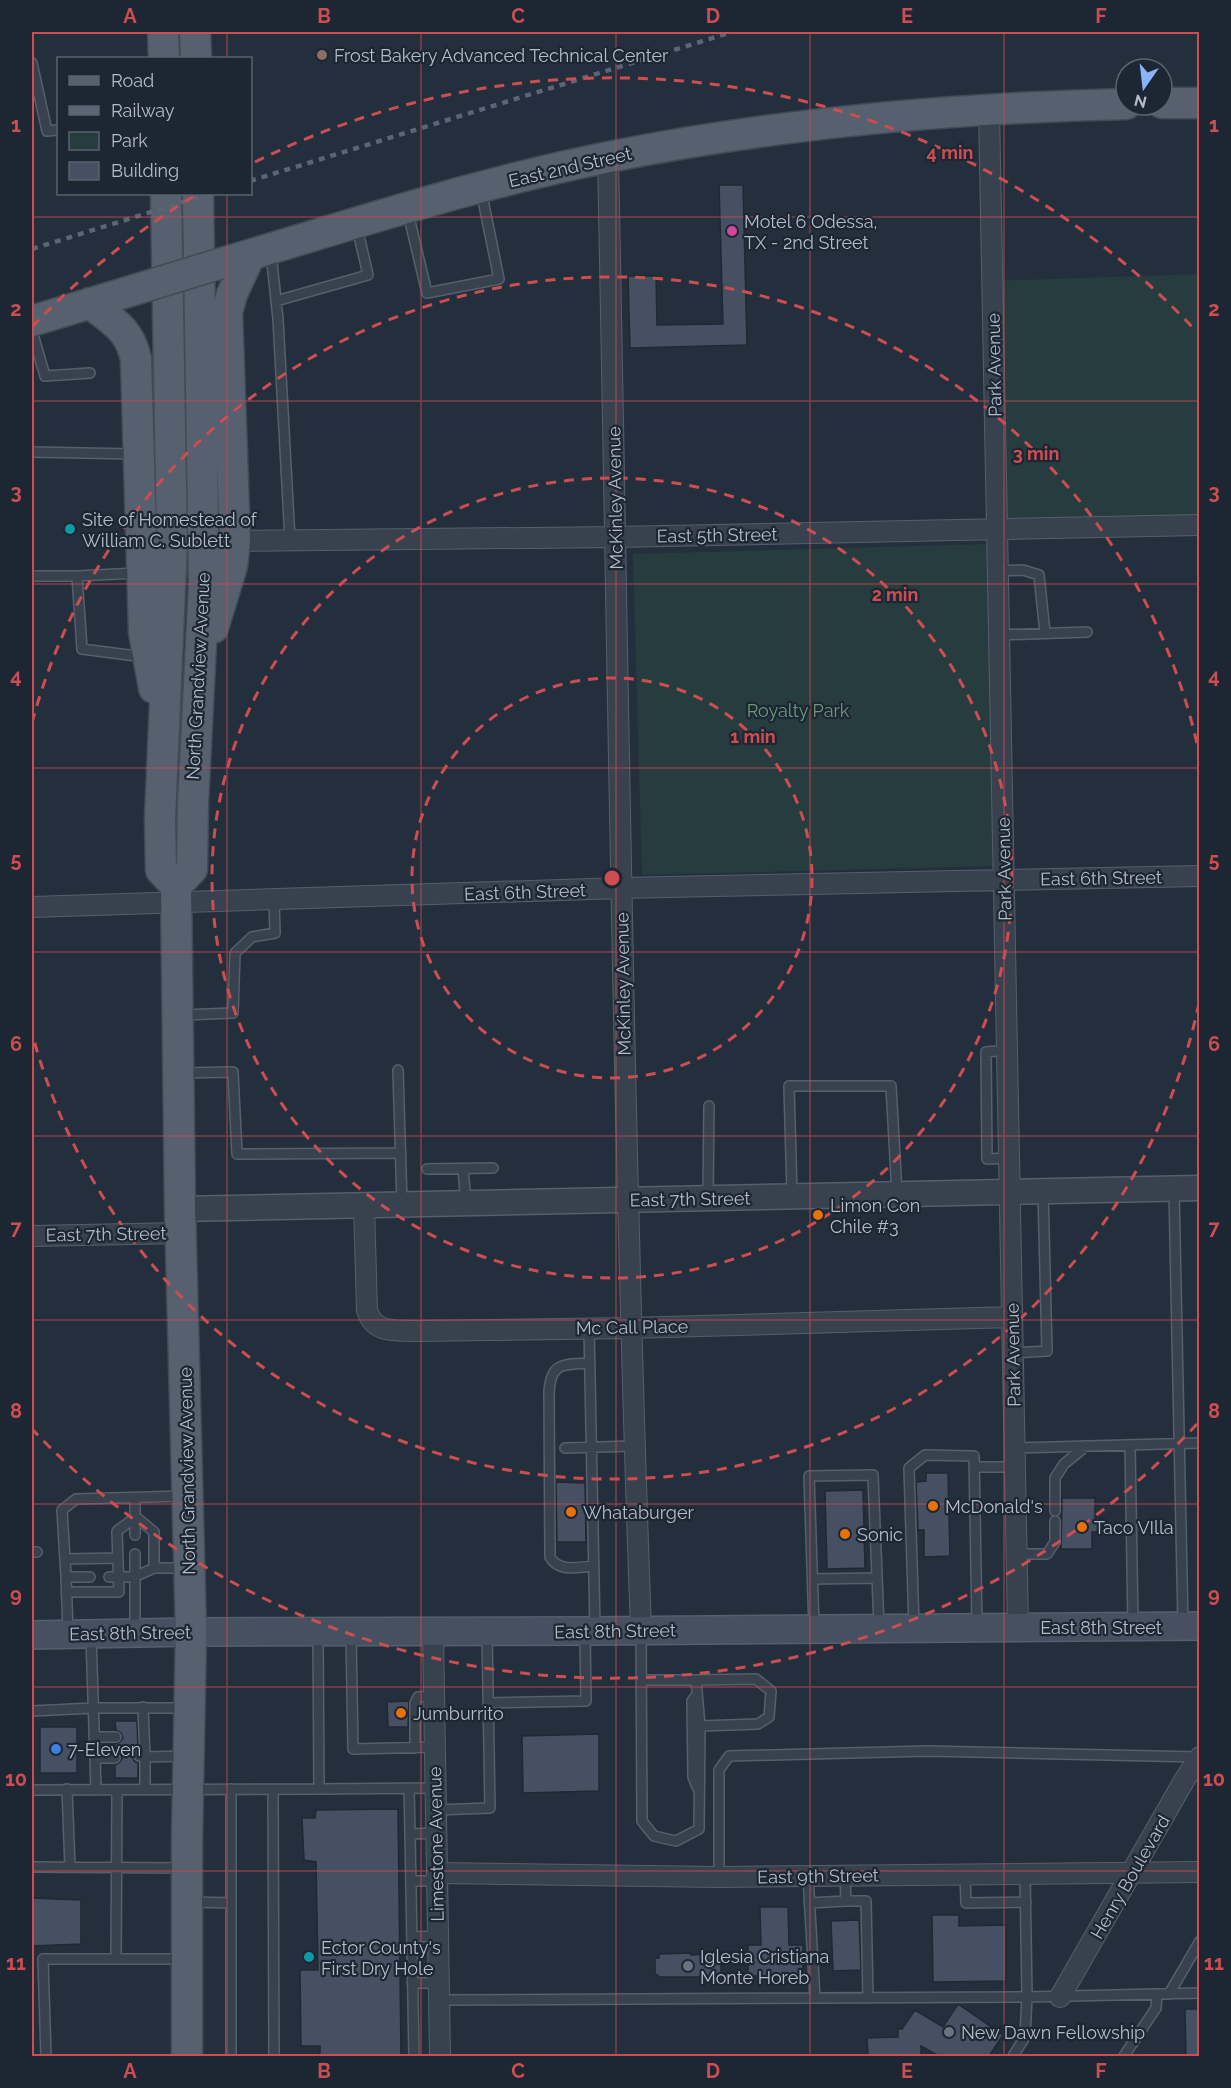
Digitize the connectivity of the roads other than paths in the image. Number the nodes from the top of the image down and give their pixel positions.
1 (163, 32) edge
2 (195, 32) edge
3 (164, 57) edge
4 (196, 57) edge
5 (32, 63) edge
6 (1174, 103) edge
7 (1200, 103) edge
8 (1114, 105) edge
9 (989, 110) junction
10 (57, 130) edge
11 (608, 157) junction
12 (480, 188) junction
13 (166, 195) edge
14 (198, 195) edge
15 (406, 208) junction
16 (355, 222) junction
17 (260, 251) junction
18 (210, 272) junction
19 (276, 301) junction
20 (90, 303) junction
21 (32, 321) edge
22 (32, 331) edge
23 (90, 373) dead end
24 (32, 452) edge
25 (138, 454) junction
26 (1200, 525) edge
27 (997, 529) junction
28 (615, 537) junction
29 (290, 540) junction
30 (235, 541) junction
31 (998, 571) junction
32 (142, 573) junction
33 (32, 576) edge
34 (77, 576) junction
35 (1088, 632) dead end
36 (1045, 633) junction
37 (999, 635) junction
38 (149, 658) junction
39 (198, 674) junction
40 (164, 742) junction
41 (1200, 876) edge
42 (1004, 880) junction
43 (621, 888) junction
44 (176, 895) junction
45 (274, 900) junction
46 (32, 907) edge
47 (177, 1016) junction
48 (398, 1070) dead end
49 (178, 1073) junction
50 (709, 1106) dead end
51 (401, 1153) junction
52 (493, 1168) dead end
53 (463, 1169) junction
54 (427, 1170) dead end
55 (1174, 1188) junction
56 (1200, 1188) edge
57 (1043, 1191) junction
58 (1010, 1192) junction
59 (897, 1194) junction
60 (792, 1196) junction
61 (708, 1198) junction
62 (628, 1200) junction
63 (467, 1204) junction
64 (402, 1205) junction
65 (364, 1206) junction
66 (180, 1221) junction
67 (32, 1236) edge
68 (1012, 1317) junction
69 (589, 1328) junction
70 (632, 1328) junction
71 (1013, 1353) junction
72 (590, 1364) junction
73 (1200, 1443) edge
74 (1181, 1444) junction
75 (1130, 1445) junction
76 (634, 1446) junction
77 (1086, 1446) junction
78 (565, 1448) dead end
79 (592, 1448) junction
80 (1015, 1458) junction
81 (974, 1467) junction
82 (188, 1496) junction
83 (135, 1498) junction
84 (1055, 1511) dead end
85 (136, 1517) junction
86 (1055, 1521) dead end
87 (135, 1535) dead end
88 (135, 1554) dead end
89 (1017, 1554) junction
90 (117, 1558) junction
91 (65, 1559) junction
92 (594, 1566) junction
93 (154, 1568) junction
94 (189, 1568) junction
95 (66, 1577) junction
96 (90, 1577) dead end
97 (113, 1577) junction
98 (134, 1577) junction
99 (877, 1578) junction
100 (813, 1579) junction
101 (66, 1592) junction
102 (1191, 1626) edge
103 (1018, 1627) junction
104 (1133, 1627) junction
105 (879, 1628) junction
106 (915, 1628) junction
107 (977, 1628) junction
108 (814, 1629) junction
109 (641, 1630) junction
110 (590, 1631) junction
111 (191, 1632) junction
112 (318, 1632) junction
113 (351, 1632) junction
114 (433, 1632) junction
115 (487, 1632) junction
116 (79, 1633) junction
117 (135, 1633) junction
118 (32, 1635) edge
119 (641, 1680) junction
120 (696, 1680) junction
121 (697, 1693) junction
122 (489, 1703) junction
123 (143, 1707) junction
124 (93, 1708) junction
125 (189, 1708) junction
126 (32, 1711) edge
127 (700, 1726) junction
128 (94, 1737) junction
129 (116, 1737) dead end
130 (425, 1748) junction
131 (188, 1756) junction
132 (142, 1757) junction
133 (1199, 1757) edge
134 (95, 1758) junction
135 (115, 1758) dead end
136 (410, 1788) junction
137 (435, 1788) junction
138 (66, 1789) junction
139 (96, 1789) junction
140 (231, 1789) junction
141 (320, 1789) junction
142 (32, 1790) edge
143 (117, 1790) junction
144 (145, 1790) junction
145 (187, 1790) junction
146 (273, 1790) junction
147 (699, 1792) junction
148 (436, 1810) junction
149 (436, 1833) junction
150 (410, 1834) junction
151 (32, 1867) edge
152 (70, 1867) junction
153 (116, 1868) junction
154 (187, 1868) junction
155 (1200, 1872) edge
156 (965, 1874) junction
157 (1025, 1874) junction
158 (1132, 1874) junction
159 (845, 1875) junction
160 (808, 1876) junction
161 (437, 1877) junction
162 (719, 1877) junction
163 (411, 1881) junction
164 (846, 1901) junction
165 (187, 1902) junction
166 (1026, 1902) junction
167 (231, 1903) junction
168 (809, 1903) junction
169 (438, 1936) junction
170 (412, 1937) junction
171 (1200, 1941) edge
172 (116, 1959) junction
173 (187, 1959) junction
174 (412, 1983) junction
175 (439, 1991) junction
176 (1200, 1993) edge
177 (1157, 1994) junction
178 (1169, 1994) junction
179 (1027, 1997) junction
180 (1060, 1997) junction
181 (814, 1998) junction
182 (868, 1998) junction
183 (46, 2056) edge
184 (187, 2056) edge
185 (231, 2056) edge
186 (274, 2056) edge
187 (414, 2056) edge
188 (440, 2056) edge
189 (1012, 2056) edge
190 (1124, 2056) edge

1 - 3 main road
2 - 4 main road
5 - 10 lane
6 - 7 main road
8 - 9 main road, East 2nd Street
9 - 11 main road, East 2nd Street
9 - 27 street, Park Avenue
11 - 12 main road, East 2nd Street
11 - 28 street, McKinley Avenue
12 - 15 main road, East 2nd Street
12 - 15 lane
13 - 40 main road, North Grandview Avenue
14 - 18 main road, North Grandview Avenue
15 - 16 main road, East 2nd Street
16 - 17 main road, East 2nd Street
16 - 19 lane
17 - 18 main road, East 2nd Street
17 - 19 lane
17 - 30 main road
18 - 20 main road, East 2nd Street, bridge
18 - 39 main road, North Grandview Avenue
19 - 29 lane
20 - 21 main road, East 2nd Street
20 - 25 main road
22 - 23 lane
24 - 25 lane
25 - 32 main road
26 - 27 street, East 5th Street
27 - 28 street, East 5th Street
27 - 31 street, Park Avenue
28 - 29 street, East 5th Street
28 - 43 street, McKinley Avenue
29 - 30 street, East 5th Street
30 - 39 main road
31 - 36 lane
31 - 37 street, Park Avenue
32 - 34 lane
32 - 38 main road
33 - 34 lane
34 - 38 lane
35 - 36 lane
36 - 37 lane
37 - 42 street, Park Avenue
38 - 40 main road
39 - 44 main road, North Grandview Avenue
40 - 44 main road, North Grandview Avenue
41 - 42 street, East 6th Street
42 - 43 street, East 6th Street
42 - 58 street, Park Avenue
43 - 45 street, East 6th Street
43 - 62 street, McKinley Avenue
44 - 45 street, East 6th Street
44 - 46 street, East 6th Street
44 - 47 main road, North Grandview Avenue
45 - 47 lane
47 - 49 main road, North Grandview Avenue
48 - 51 lane
49 - 51 lane
49 - 66 main road, North Grandview Avenue
50 - 61 lane
51 - 64 lane
52 - 53 lane
53 - 54 lane
53 - 63 lane
55 - 56 street, East 7th Street
55 - 57 street, East 7th Street
55 - 74 lane
57 - 58 street, East 7th Street
57 - 71 lane
58 - 59 street, East 7th Street
58 - 68 street, Park Avenue
59 - 60 street, East 7th Street
59 - 60 lane
60 - 61 street, East 7th Street
61 - 62 street, East 7th Street
62 - 63 street, East 7th Street
62 - 70 street, McKinley Avenue
63 - 64 street, East 7th Street
64 - 65 street, East 7th Street
65 - 66 street, East 7th Street
65 - 69 street, Mc Call Place
66 - 67 street, East 7th Street
66 - 82 main road, North Grandview Avenue
68 - 70 street, Mc Call Place
68 - 71 street, Park Avenue
69 - 70 street, Mc Call Place
69 - 72 lane
70 - 76 street, McKinley Avenue
71 - 80 street, Park Avenue
72 - 79 lane
72 - 92 lane
73 - 74 lane
74 - 75 lane
74 - 102 lane
75 - 77 lane
75 - 104 lane
76 - 79 lane
76 - 109 street, McKinley Avenue
77 - 80 lane
77 - 84 lane
78 - 79 lane
79 - 92 lane
80 - 81 lane
80 - 89 street, Park Avenue
81 - 106 lane
81 - 107 lane
82 - 83 lane
82 - 94 main road, North Grandview Avenue
83 - 85 lane
83 - 91 lane
85 - 87 lane
85 - 90 lane
85 - 93 lane
86 - 89 lane
88 - 98 lane
89 - 103 street, Park Avenue
90 - 91 lane
90 - 97 lane
91 - 95 lane
92 - 110 lane
93 - 94 lane
93 - 98 lane
94 - 111 main road, North Grandview Avenue
95 - 96 lane
95 - 101 lane
97 - 98 lane
97 - 101 lane
98 - 117 lane
99 - 100 lane
99 - 100 lane
99 - 105 lane
100 - 108 lane
101 - 116 lane
102 - 104 main road, East 8th Street
103 - 104 main road, East 8th Street
103 - 107 main road, East 8th Street
105 - 106 main road, East 8th Street
105 - 108 main road, East 8th Street
106 - 107 main road, East 8th Street
108 - 109 main road, East 8th Street
109 - 110 main road, East 8th Street
109 - 119 lane
110 - 115 main road, East 8th Street
110 - 122 lane
111 - 112 main road, East 8th Street
111 - 117 main road, East 8th Street
111 - 125 main road, North Grandview Avenue
112 - 113 main road, East 8th Street
112 - 141 lane
113 - 114 main road, East 8th Street
113 - 130 lane
114 - 115 main road, East 8th Street
114 - 130 street, Limestone Avenue
115 - 122 lane
116 - 117 main road, East 8th Street
116 - 118 main road, East 8th Street
116 - 124 lane
119 - 120 lane
119 - 147 lane
120 - 121 lane
120 - 127 lane
121 - 127 lane
121 - 147 lane
122 - 148 lane
123 - 124 lane
123 - 125 lane
123 - 132 lane
124 - 126 lane
124 - 128 lane
125 - 131 main road, North Grandview Avenue
127 - 147 lane
128 - 129 lane
128 - 134 lane
130 - 137 street, Limestone Avenue
131 - 132 lane
131 - 145 main road, North Grandview Avenue
132 - 144 lane
133 - 158 street, Henry Boulevard
133 - 162 lane
134 - 135 lane
134 - 139 lane
136 - 137 lane
136 - 141 lane
136 - 150 lane
137 - 148 street, Limestone Avenue
138 - 139 lane
138 - 142 lane
138 - 152 lane
139 - 143 lane
140 - 145 lane
140 - 146 lane
140 - 167 lane
141 - 146 lane
143 - 144 lane
143 - 153 lane
144 - 145 lane
145 - 154 main road, North Grandview Avenue
146 - 186 lane
148 - 149 street, Limestone Avenue
149 - 150 lane
149 - 161 street, Limestone Avenue
150 - 163 lane
151 - 152 lane
152 - 153 lane
153 - 154 lane
153 - 172 lane
154 - 165 main road, North Grandview Avenue
155 - 158 street, East 9th Street
156 - 157 street, East 9th Street
156 - 159 street, East 9th Street
156 - 166 lane
157 - 158 street, East 9th Street
157 - 166 lane
158 - 180 street, Henry Boulevard
159 - 160 street, East 9th Street
159 - 164 lane
160 - 162 street, East 9th Street
160 - 168 lane
161 - 162 street, East 9th Street
161 - 163 lane
161 - 169 street, Limestone Avenue
163 - 170 lane
164 - 168 lane
164 - 182 lane
165 - 167 lane
165 - 173 main road, North Grandview Avenue
166 - 179 lane
167 - 185 lane
168 - 181 lane
169 - 170 lane
169 - 175 street, Limestone Avenue
170 - 174 lane
171 - 178 lane
172 - 173 lane
172 - 183 lane
173 - 184 main road, North Grandview Avenue
174 - 175 lane
174 - 187 lane
175 - 181 lane
175 - 188 street, Limestone Avenue
176 - 178 lane
177 - 178 lane
177 - 180 lane
177 - 190 lane
179 - 180 lane
179 - 182 lane
179 - 189 lane
181 - 182 lane

